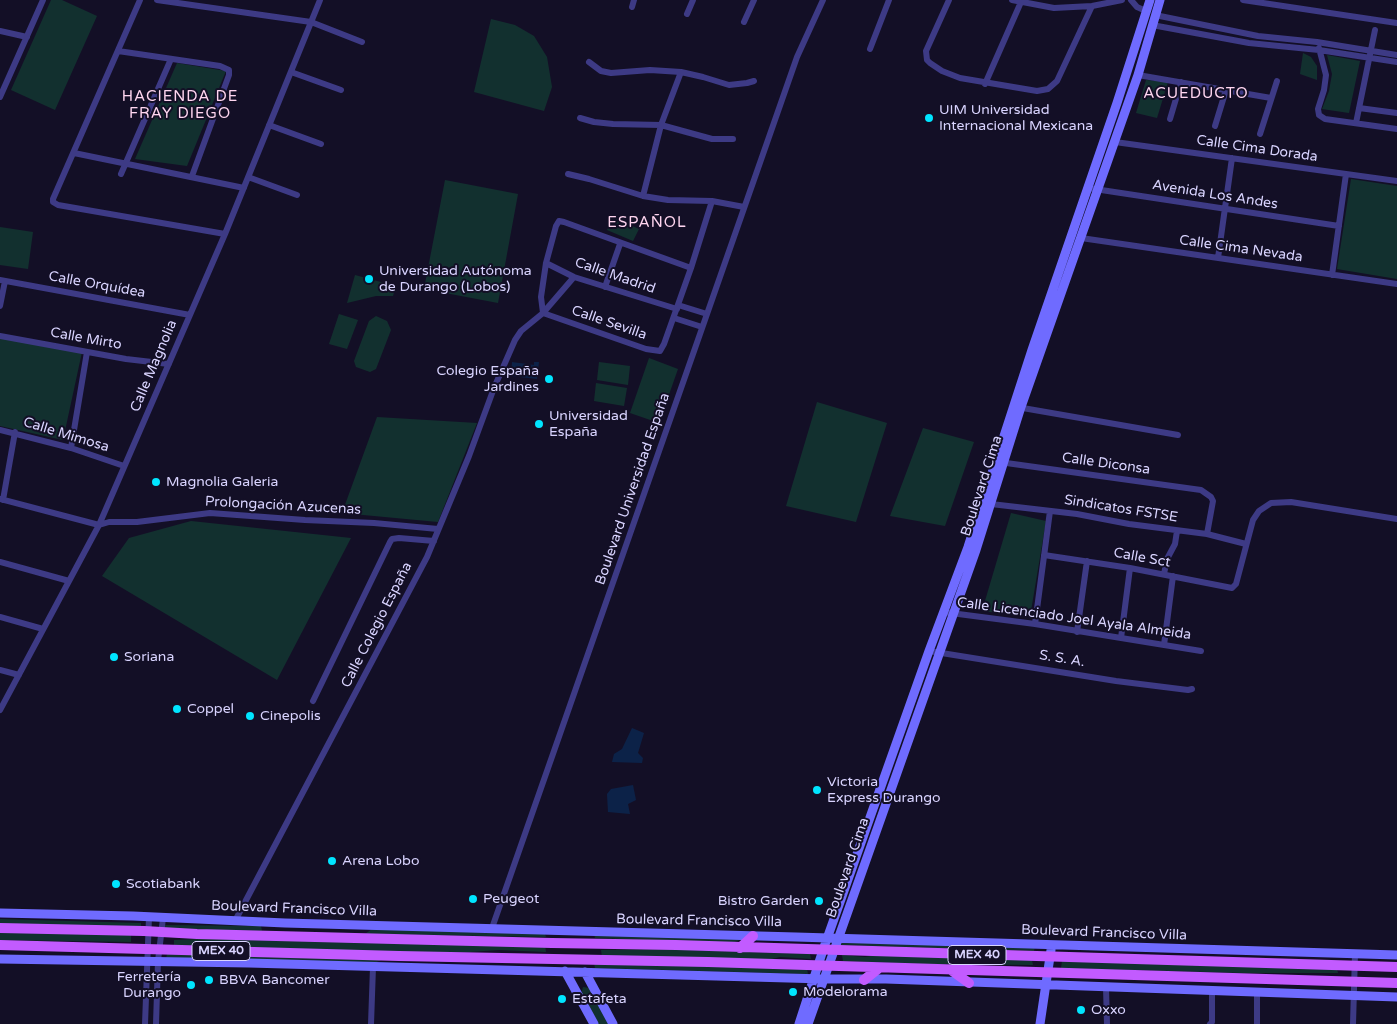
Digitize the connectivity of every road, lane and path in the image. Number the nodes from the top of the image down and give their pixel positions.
1 (43, 0) edge
2 (140, 0) edge
3 (156, 0) edge
4 (320, 0) edge
5 (693, 0) edge
6 (754, 0) edge
7 (823, 0) edge
8 (889, 0) edge
9 (949, 0) edge
10 (1012, 0) edge
11 (1077, 0) edge
12 (1122, 0) edge
13 (1131, 0) edge
14 (1150, 0) edge
15 (1160, 0) edge
16 (1243, 0) edge
17 (1021, 2) junction
18 (1092, 6) junction
19 (1074, 7) junction
20 (1151, 13) junction
21 (687, 14) dead end
22 (311, 22) junction
23 (744, 22) dead end
24 (1397, 23) edge
25 (1152, 25) junction
26 (1375, 30) dead end
27 (0, 31) edge
28 (1234, 31) junction
29 (27, 37) junction
30 (1233, 39) junction
31 (1289, 39) junction
32 (362, 42) dead end
33 (1317, 42) junction
34 (1288, 47) junction
35 (870, 49) dead end
36 (1320, 50) junction
37 (118, 51) junction
38 (1370, 55) junction
39 (1397, 55) edge
40 (171, 59) junction
41 (589, 62) dead end
42 (1397, 62) edge
43 (291, 72) junction
44 (681, 72) junction
45 (1127, 73) junction
46 (1138, 75) junction
47 (754, 81) dead end
48 (1277, 81) dead end
49 (1181, 82) junction
50 (985, 84) junction
51 (341, 90) dead end
52 (1226, 90) junction
53 (0, 96) edge
54 (1271, 98) junction
55 (1360, 108) junction
56 (1397, 113) edge
57 (580, 118) dead end
58 (1170, 119) dead end
59 (1356, 123) junction
60 (661, 125) junction
61 (269, 126) junction
62 (1215, 126) dead end
63 (1397, 129) edge
64 (1260, 134) dead end
65 (733, 139) dead end
66 (1114, 142) junction
67 (321, 144) dead end
68 (74, 153) junction
69 (1232, 158) junction
70 (125, 163) junction
71 (121, 174) dead end
72 (568, 174) dead end
73 (1346, 174) junction
74 (192, 176) junction
75 (248, 177) junction
76 (1397, 181) edge
77 (244, 188) junction
78 (1088, 188) junction
79 (1098, 190) junction
80 (297, 195) dead end
81 (643, 196) junction
82 (712, 201) junction
83 (744, 207) junction
84 (1225, 209) junction
85 (1339, 226) junction
86 (225, 234) junction
87 (1081, 238) junction
88 (620, 244) junction
89 (1218, 258) junction
90 (546, 264) junction
91 (691, 268) junction
92 (1332, 275) junction
93 (574, 277) junction
94 (2, 280) edge
95 (1397, 284) edge
96 (605, 287) junction
97 (0, 306) edge
98 (678, 307) junction
99 (543, 313) junction
100 (707, 314) junction
101 (190, 315) junction
102 (674, 318) junction
103 (702, 327) junction
104 (0, 336) edge
105 (87, 352) junction
106 (1036, 352) junction
107 (168, 364) junction
108 (1017, 407) junction
109 (0, 430) edge
110 (15, 432) junction
111 (1178, 435) dead end
112 (71, 448) junction
113 (1000, 462) junction
114 (124, 466) junction
115 (2, 500) edge
116 (991, 504) junction
117 (1050, 511) junction
118 (1397, 519) edge
119 (99, 526) junction
120 (438, 529) junction
121 (1177, 531) junction
122 (1207, 534) junction
123 (434, 541) junction
124 (1246, 544) junction
125 (1044, 554) junction
126 (1087, 561) junction
127 (0, 562) edge
128 (1130, 568) junction
129 (1164, 574) junction
130 (1173, 576) junction
131 (69, 581) junction
132 (948, 612) junction
133 (0, 617) edge
134 (1035, 624) junction
135 (43, 629) junction
136 (1077, 632) junction
137 (1120, 638) junction
138 (1164, 645) junction
139 (929, 651) junction
140 (1201, 651) dead end
141 (939, 652) junction
142 (0, 670) edge
143 (19, 675) junction
144 (1192, 689) dead end
145 (313, 701) dead end
146 (0, 710) edge
147 (0, 913) edge
148 (148, 917) junction
149 (163, 918) junction
150 (235, 921) junction
151 (0, 928) edge
152 (492, 928) junction
153 (753, 936) junction
154 (828, 938) junction
155 (838, 938) junction
156 (0, 945) edge
157 (1052, 945) junction
158 (740, 948) junction
159 (823, 950) junction
160 (834, 950) junction
161 (1219, 950) junction
162 (1355, 954) junction
163 (1397, 955) edge
164 (1050, 957) junction
165 (0, 959) edge
166 (147, 961) junction
167 (158, 961) junction
168 (1194, 962) junction
169 (823, 966) junction
170 (1354, 966) junction
171 (373, 967) junction
172 (1397, 967) edge
173 (879, 968) junction
174 (950, 970) junction
175 (565, 971) junction
176 (585, 972) junction
177 (1048, 973) junction
178 (1190, 977) junction
179 (814, 979) junction
180 (824, 979) junction
181 (864, 980) junction
182 (1354, 982) junction
183 (969, 983) junction
184 (1397, 983) edge
185 (1046, 985) junction
186 (1106, 987) junction
187 (1165, 989) junction
188 (1212, 990) junction
189 (1257, 992) junction
190 (1353, 995) junction
191 (1397, 997) edge
192 (145, 1024) edge
193 (156, 1024) edge
194 (371, 1024) edge
195 (594, 1024) edge
196 (613, 1024) edge
197 (799, 1024) edge
198 (808, 1024) edge
199 (1040, 1024) edge
200 (1106, 1024) edge
201 (1210, 1024) edge
202 (1257, 1024) edge
203 (1352, 1024) edge

1 - 29 street
2 - 37 street
3 - 22 street
4 - 22 street, Calle Magnolia
5 - 21 street
6 - 23 street
7 - 83 street, Boulevard Universidad España
8 - 35 street
9 - 50 street
10 - 17 street
11 - 19 street
12 - 18 street
13 - 20 street
14 - 20 street, Boulevard Cima
15 - 20 street, Boulevard Cima
16 - 24 street
17 - 19 street
17 - 50 street
18 - 19 street
18 - 50 street
20 - 25 street, Boulevard Cima
20 - 28 street
20 - 45 street, Boulevard Cima
22 - 32 street
22 - 43 street, Calle Magnolia
25 - 30 street
25 - 46 street, Boulevard Cima
26 - 38 street
27 - 29 street
28 - 30 street
28 - 31 street
29 - 53 street
30 - 34 street
31 - 33 street
31 - 34 street
33 - 36 street
33 - 38 street
34 - 36 street
36 - 38 street
36 - 59 street
37 - 40 street
37 - 68 street
38 - 39 street
38 - 42 street
38 - 55 street
40 - 70 street
40 - 74 street
41 - 44 street
43 - 51 street
43 - 61 street, Calle Magnolia
44 - 47 street
44 - 60 street
45 - 46 street
45 - 78 street, Boulevard Cima
46 - 49 street
46 - 66 street, Boulevard Cima
48 - 54 street
49 - 52 street
49 - 58 street
52 - 54 street
52 - 62 street
54 - 64 street
55 - 56 street
55 - 59 street
57 - 60 street
59 - 63 street
60 - 65 street
60 - 81 street
61 - 67 street
61 - 75 street, Calle Magnolia
66 - 69 street, Calle Cima Dorada
66 - 79 street, Boulevard Cima
68 - 70 street
68 - 86 street
69 - 73 street, Calle Cima Dorada
69 - 84 street
70 - 71 street
70 - 74 street
72 - 81 street
73 - 76 street, Calle Cima Dorada
73 - 85 street
74 - 77 street
75 - 77 street, Calle Magnolia
75 - 80 street
77 - 86 street, Calle Magnolia
78 - 79 street, Avenida Los Andes
78 - 106 street, Boulevard Cima
79 - 84 street, Avenida Los Andes
79 - 87 street, Boulevard Cima
81 - 82 street
82 - 83 street
82 - 91 street
83 - 100 street, Boulevard Universidad España
84 - 85 street, Avenida Los Andes
84 - 89 street
85 - 92 street
86 - 101 street, Calle Magnolia
87 - 89 street, Calle Cima Nevada
87 - 106 street, Boulevard Cima
88 - 90 street
88 - 91 street
88 - 96 street
89 - 92 street, Calle Cima Nevada
90 - 93 street, Calle Madrid
90 - 99 street
91 - 98 street
92 - 95 street, Calle Cima Nevada
93 - 96 street, Calle Madrid
93 - 99 street
94 - 97 street
94 - 101 street, Calle Orquídea
96 - 98 street, Calle Madrid
98 - 100 street, Calle Madrid
98 - 102 street
99 - 102 street, Calle Sevilla
99 - 120 street, Calle Colegio España
100 - 103 street, Boulevard Universidad España
101 - 107 street, Calle Magnolia
102 - 103 street
103 - 152 street, Boulevard Universidad España
104 - 105 street, Calle Mirto
105 - 107 street, Calle Mirto
105 - 112 street
106 - 108 street, Boulevard Cima
107 - 114 street, Calle Magnolia
108 - 111 street
108 - 113 street, Boulevard Cima
109 - 110 street, Calle Mimosa
110 - 112 street, Calle Mimosa
110 - 115 street
112 - 114 street, Calle Mimosa
113 - 116 street, Boulevard Cima
113 - 122 street, Calle Diconsa
113 - 132 street, Boulevard Cima
114 - 119 street, Calle Magnolia
115 - 119 street
116 - 117 street, Sindicatos FSTSE
116 - 132 street, Boulevard Cima
117 - 121 street, Sindicatos FSTSE
117 - 125 street
118 - 124 street
119 - 120 street, Prolongación Azucenas
119 - 131 street, Calle Magnolia
120 - 123 street, Calle Colegio España
121 - 122 street, Sindicatos FSTSE
121 - 129 street
122 - 124 street, Sindicatos FSTSE
123 - 145 street
123 - 150 street, Calle Colegio España
124 - 130 street, Calle Sct
125 - 126 street, Calle Sct
125 - 134 street
126 - 128 street, Calle Sct
126 - 136 street
127 - 131 street
128 - 129 street, Calle Sct
128 - 137 street
129 - 130 street, Calle Sct
130 - 138 street
131 - 135 street, Calle Magnolia
132 - 134 street, Calle Licenciado Joel Ayala Almeida
132 - 139 street, Boulevard Cima
132 - 141 street, Boulevard Cima
133 - 135 street
134 - 136 street, Calle Licenciado Joel Ayala Almeida
135 - 143 street, Calle Magnolia
136 - 137 street, Calle Licenciado Joel Ayala Almeida
137 - 138 street, Calle Licenciado Joel Ayala Almeida
138 - 140 street, Calle Licenciado Joel Ayala Almeida
139 - 141 street, S. S. A.
139 - 154 street, Boulevard Cima
141 - 144 street, S. S. A.
141 - 155 street, Boulevard Cima
142 - 143 street
143 - 146 street, Calle Magnolia
147 - 148 street, Boulevard Francisco Villa
148 - 149 street, Boulevard Francisco Villa
148 - 166 street
149 - 150 street, Boulevard Francisco Villa
149 - 167 street
150 - 152 street, Boulevard Francisco Villa
151 - 158 main road, Boulevard Francisco Villa / MEX 40
152 - 153 street, Boulevard Francisco Villa
153 - 154 street, Boulevard Francisco Villa
153 - 158 main road
154 - 155 street, Boulevard Francisco Villa
154 - 159 street, Boulevard Cima
155 - 157 street, Boulevard Francisco Villa
155 - 160 street, Boulevard Cima
156 - 169 main road, MEX 40
157 - 161 street, Boulevard Francisco Villa
157 - 164 street
158 - 159 main road, Boulevard Francisco Villa / MEX 40
159 - 160 main road, Boulevard Francisco Villa / MEX 40
159 - 169 street, Boulevard Cima
160 - 164 main road, Boulevard Francisco Villa / MEX 40
160 - 169 street, Boulevard Cima
161 - 162 street, Boulevard Francisco Villa
161 - 168 street
162 - 163 street, Boulevard Francisco Villa
162 - 170 street
164 - 168 main road, Boulevard Francisco Villa / MEX 40
164 - 177 street
165 - 166 street
166 - 167 street
166 - 192 street
167 - 171 street
167 - 193 street
168 - 170 main road, Boulevard Francisco Villa / MEX 40
169 - 173 main road, MEX 40
169 - 179 street
169 - 180 street, Boulevard Cima
170 - 172 main road, Boulevard Francisco Villa / MEX 40
170 - 182 street
171 - 175 street
171 - 194 street
173 - 174 main road, MEX 40
173 - 181 main road
174 - 177 main road, MEX 40
174 - 183 main road
175 - 176 street
175 - 195 street
176 - 179 street
176 - 196 street
177 - 178 main road, MEX 40
177 - 185 street
178 - 182 main road, MEX 40
178 - 187 street
179 - 180 street
179 - 197 street
180 - 181 street
180 - 198 street, Boulevard Cima
181 - 183 street
182 - 184 main road, MEX 40
182 - 190 street
183 - 185 street
185 - 186 street
185 - 199 street
186 - 187 street
186 - 200 street
187 - 188 street
188 - 189 street
188 - 201 street
189 - 190 street
189 - 202 street
190 - 191 street
190 - 203 street

